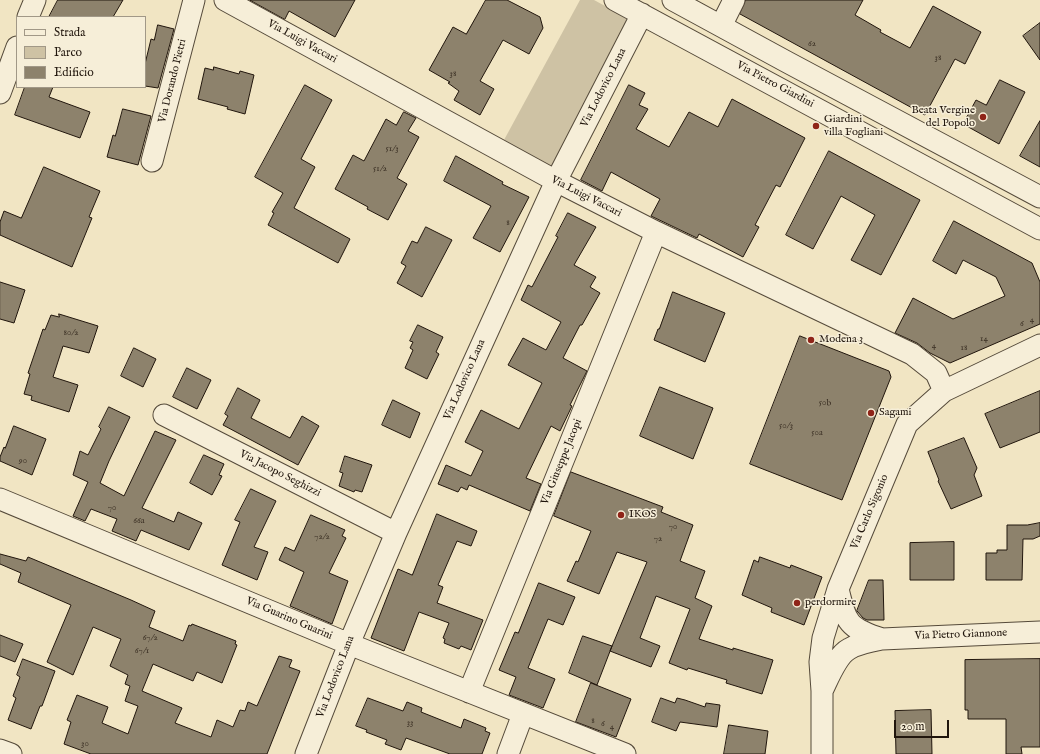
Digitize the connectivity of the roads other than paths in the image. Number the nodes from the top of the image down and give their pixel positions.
1 (35, 0) edge
2 (194, 0) edge
3 (225, 0) edge
4 (615, 0) edge
5 (673, 0) edge
6 (734, 0) edge
7 (642, 14) junction
8 (28, 16) edge
9 (721, 26) junction
10 (16, 50) edge
11 (0, 93) edge
12 (152, 161) dead end
13 (556, 181) junction
14 (1040, 197) edge
15 (1040, 229) edge
16 (656, 232) junction
17 (1040, 345) edge
18 (944, 391) junction
19 (164, 415) dead end
20 (0, 499) edge
21 (396, 532) junction
22 (838, 590) junction
23 (1040, 632) edge
24 (882, 638) junction
25 (349, 644) junction
26 (822, 691) junction
27 (469, 692) junction
28 (523, 714) junction
29 (0, 750) edge
30 (11, 754) edge
31 (306, 754) edge
32 (508, 754) edge
33 (625, 754) edge
34 (822, 754) edge

1 - 8 street
2 - 12 street, Via Dorando Pietri
3 - 13 street, Via Luigi Vaccari
4 - 7 street, Via Pietro Giardini
5 - 9 street
6 - 9 street
7 - 13 street, Via Lodovico Lana
7 - 15 street, Via Pietro Giardini
9 - 14 street
10 - 11 street
13 - 16 street, Via Luigi Vaccari
13 - 21 street, Via Lodovico Lana
16 - 18 street, Via Luigi Vaccari
16 - 27 street, Via Giuseppe Jacopi
17 - 18 street, Via Carlo Sigonio
18 - 22 street, Via Carlo Sigonio
19 - 21 street, Via Jacopo Seghizzi
20 - 25 street, Via Guarino Guarini
21 - 25 street, Via Lodovico Lana
22 - 24 street, Via Pietro Giannone
22 - 26 street, Via Carlo Sigonio
23 - 24 street, Via Pietro Giannone
24 - 26 street, Via Pietro Giannone
25 - 27 street, Via Guarino Guarini
25 - 31 street, Via Lodovico Lana
26 - 34 street, Via Carlo Sigonio
27 - 28 street, Via Guarino Guarini
28 - 32 street
28 - 33 street, Via Guarino Guarini
29 - 30 street

